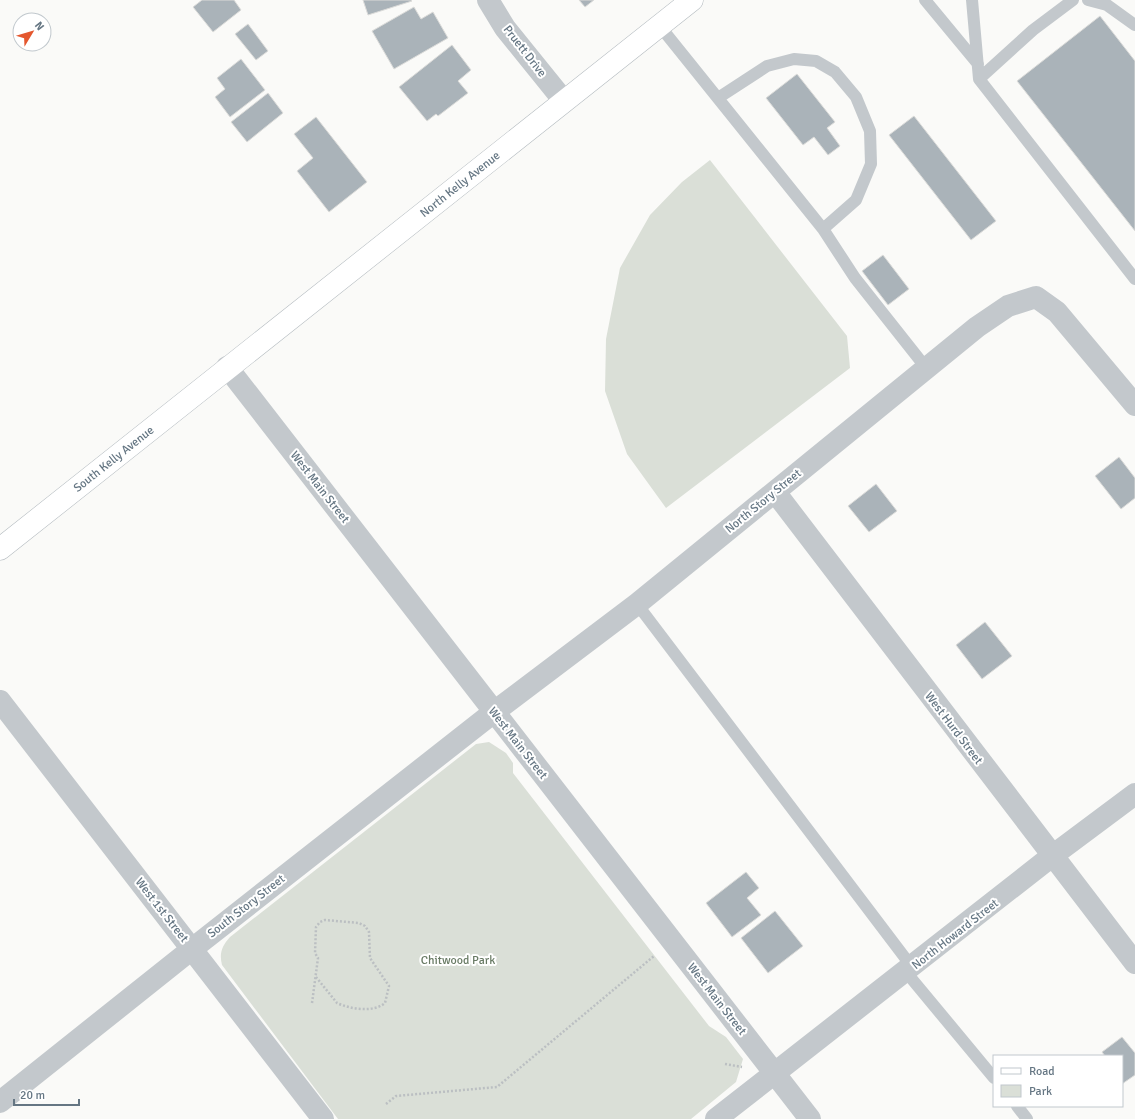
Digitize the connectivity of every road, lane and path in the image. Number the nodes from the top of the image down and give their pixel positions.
1 (488, 0) edge
2 (692, 0) edge
3 (925, 0) edge
4 (972, 0) edge
5 (1073, 0) edge
6 (1088, 0) edge
7 (659, 25) junction
8 (1135, 25) edge
9 (978, 64) junction
10 (979, 79) junction
11 (718, 98) junction
12 (564, 101) junction
13 (823, 229) junction
14 (1135, 279) edge
15 (227, 368) junction
16 (927, 369) junction
17 (1135, 405) edge
18 (775, 492) junction
19 (0, 549) edge
20 (637, 604) junction
21 (0, 701) edge
22 (494, 712) junction
23 (1135, 794) edge
24 (1052, 856) junction
25 (192, 949) junction
26 (654, 956) dead end
27 (1135, 964) edge
28 (909, 970) junction
29 (316, 976) junction
30 (312, 1003) dead end
31 (775, 1074) junction
32 (993, 1077) edge
33 (0, 1102) edge
34 (386, 1104) dead end
35 (1018, 1107) edge
36 (323, 1119) edge
37 (716, 1119) edge
38 (810, 1119) edge
39 (1027, 1119) edge

1 - 12 street, Pruett Drive
2 - 7 main road, North Kelly Avenue
3 - 9 lane
4 - 9 lane
5 - 10 lane
6 - 8 lane
7 - 11 lane
7 - 12 main road, North Kelly Avenue
9 - 10 lane
10 - 14 lane
11 - 13 lane
11 - 13 lane
12 - 15 main road, North Kelly Avenue
13 - 16 lane
15 - 19 main road, South Kelly Avenue
15 - 22 street, West Main Street
16 - 17 street, North Story Street
16 - 18 street, North Story Street
18 - 20 street, North Story Street
18 - 24 street, West Hurd Street
20 - 22 street, North Story Street
20 - 28 lane
21 - 25 street, West 1st Street
22 - 25 street, South Story Street
22 - 31 street, West Main Street
23 - 24 street, North Howard Street
24 - 27 street, West Hurd Street
24 - 28 street, North Howard Street
25 - 33 street, South Story Street
25 - 36 street, West 1st Street
26 - 34 path
28 - 31 street, North Howard Street
28 - 32 lane
29 - 29 path
29 - 30 path
31 - 37 street, North Howard Street
31 - 38 street, West Main Street
35 - 39 lane

